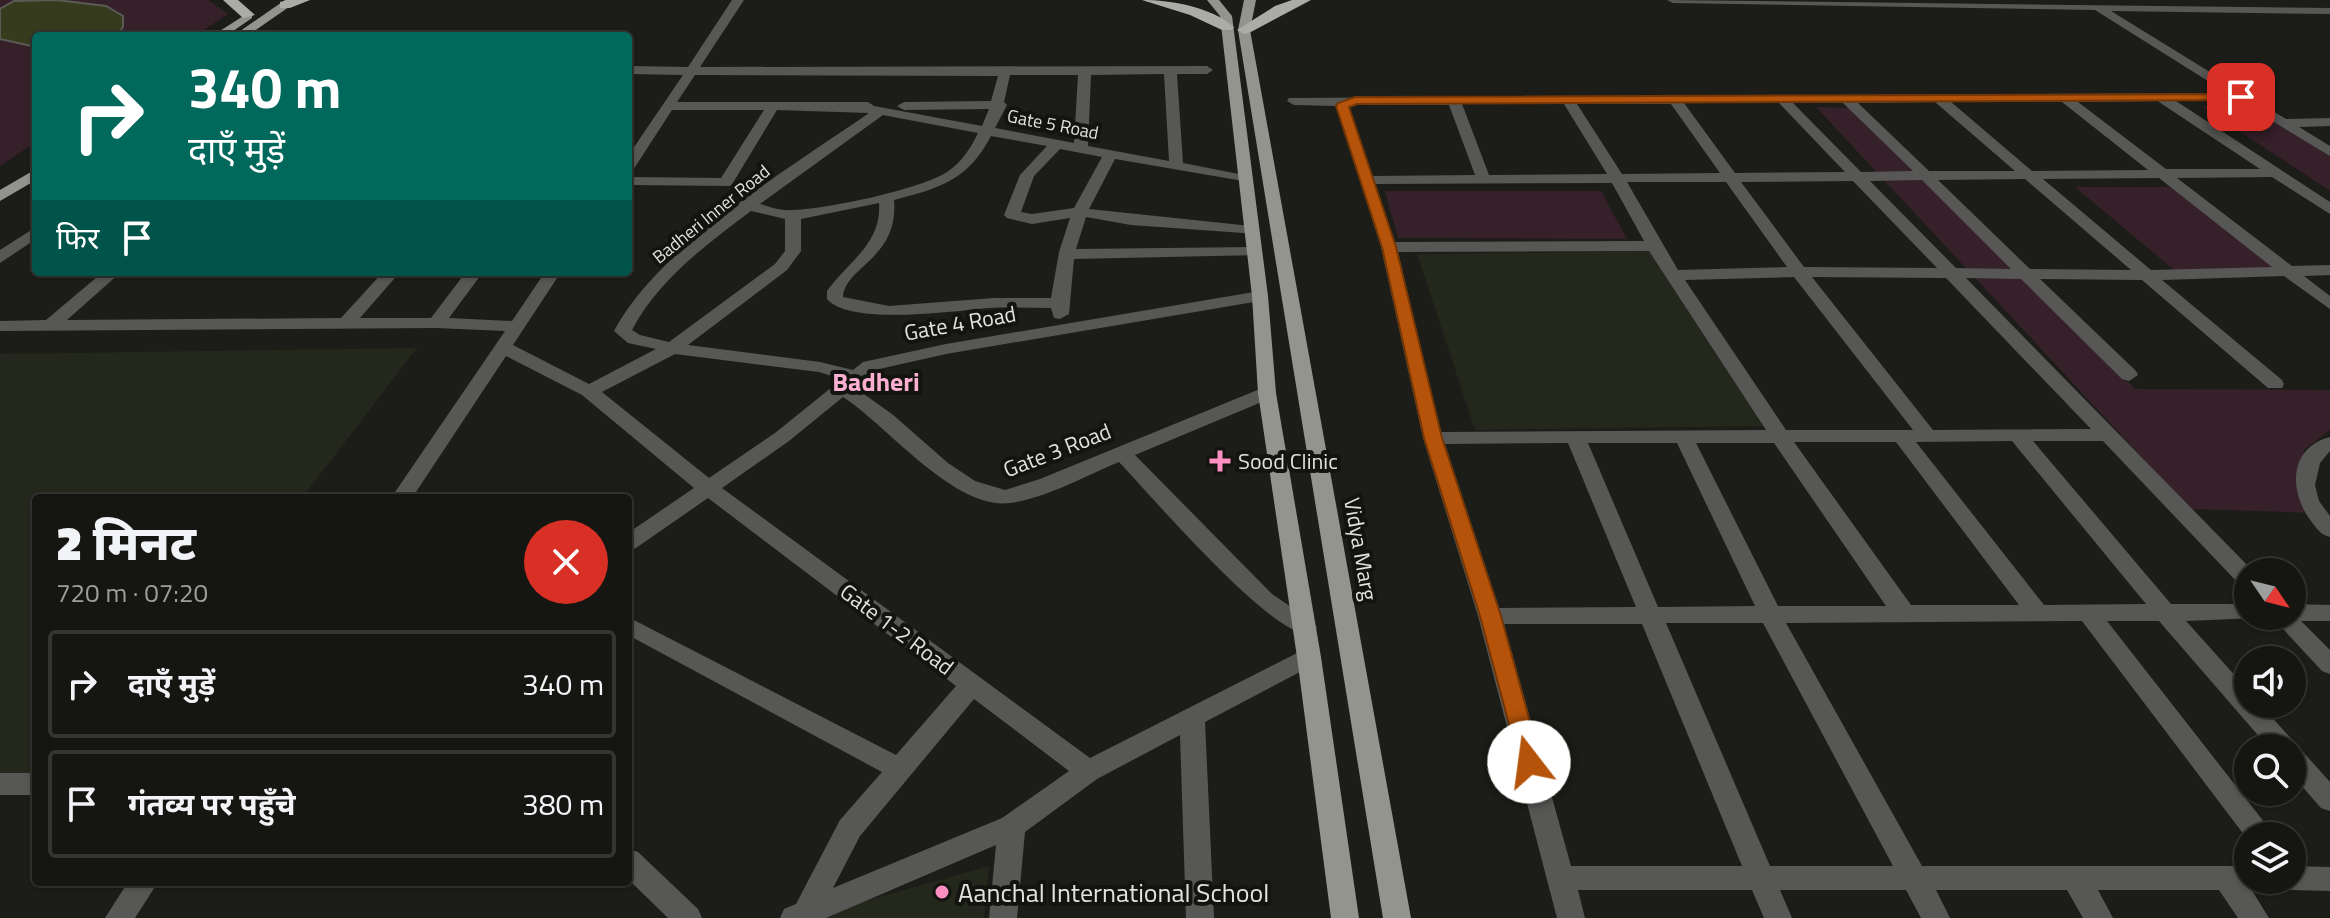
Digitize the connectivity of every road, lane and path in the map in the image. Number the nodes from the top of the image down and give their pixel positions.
1 (230, 0) edge
2 (269, 0) edge
3 (303, 0) edge
4 (738, 0) edge
5 (1149, 0) edge
6 (1213, 0) edge
7 (1250, 0) edge
8 (1304, 0) edge
9 (1673, 0) edge
10 (289, 3) edge
11 (2098, 8) junction
12 (2330, 11) edge
13 (248, 15) junction
14 (1235, 28) junction
15 (224, 32) edge
16 (245, 32) edge
17 (693, 70) junction
18 (1170, 70) junction
19 (1207, 70) dead end
20 (1005, 71) junction
21 (1085, 71) junction
22 (632, 72) edge
23 (844, 90) junction
24 (1937, 97) junction
25 (2241, 97) junction
26 (1846, 98) junction
27 (2065, 98) junction
28 (1782, 99) junction
29 (2164, 99) junction
30 (1675, 100) junction
31 (1294, 101) dead end
32 (1454, 101) junction
33 (1569, 101) junction
34 (1349, 102) junction
35 (1000, 105) junction
36 (667, 106) junction
37 (855, 106) junction
38 (772, 107) junction
39 (880, 111) junction
40 (2330, 122) edge
41 (2282, 123) junction
42 (986, 130) junction
43 (1058, 143) junction
44 (1081, 147) junction
45 (2330, 152) edge
46 (1112, 153) junction
47 (632, 161) edge
48 (32, 162) edge
49 (1176, 166) junction
50 (2161, 173) junction
51 (2276, 173) junction
52 (2027, 175) junction
53 (32, 176) edge
54 (1616, 176) junction
55 (1858, 176) junction
56 (1925, 176) junction
57 (1731, 177) junction
58 (1483, 178) junction
59 (1244, 179) junction
60 (1367, 180) junction
61 (632, 181) edge
62 (0, 183) edge
63 (886, 196) junction
64 (0, 197) edge
65 (751, 206) junction
66 (2330, 209) edge
67 (1081, 212) junction
68 (793, 215) junction
69 (1251, 231) junction
70 (32, 235) edge
71 (1654, 246) junction
72 (1389, 247) junction
73 (1254, 252) junction
74 (1067, 254) junction
75 (0, 258) edge
76 (2330, 270) edge
77 (2287, 271) junction
78 (1799, 272) junction
79 (1952, 272) junction
80 (2024, 273) junction
81 (1676, 275) junction
82 (2147, 275) junction
83 (108, 276) edge
84 (388, 276) edge
85 (472, 276) edge
86 (550, 276) edge
87 (1260, 296) junction
88 (1059, 303) junction
89 (2330, 304) edge
90 (436, 323) junction
91 (345, 324) junction
92 (51, 325) junction
93 (0, 326) edge
94 (515, 326) junction
95 (1061, 330) junction
96 (502, 347) junction
97 (672, 348) junction
98 (2129, 375) dead end
99 (847, 382) junction
100 (2275, 384) dead end
101 (589, 391) junction
102 (1267, 393) junction
103 (1927, 435) junction
104 (2017, 435) junction
105 (2111, 435) junction
106 (1902, 437) junction
107 (1433, 438) junction
108 (1576, 438) junction
109 (1684, 438) junction
110 (1781, 438) junction
111 (2330, 443) edge
112 (1121, 452) junction
113 (708, 488) junction
114 (404, 494) edge
115 (2330, 530) edge
116 (632, 540) edge
117 (2234, 564) edge
118 (2165, 612) junction
119 (2234, 612) edge
120 (2306, 612) edge
121 (2038, 613) junction
122 (2088, 613) junction
123 (2330, 613) edge
124 (1770, 614) junction
125 (1905, 615) junction
126 (1490, 616) junction
127 (1651, 617) junction
128 (632, 627) edge
129 (1305, 628) junction
130 (2296, 630) edge
131 (1309, 657) junction
132 (2330, 665) edge
133 (971, 685) junction
134 (1192, 716) junction
135 (2272, 734) edge
136 (898, 768) junction
137 (1088, 771) junction
138 (2306, 773) edge
139 (0, 784) edge
140 (32, 784) edge
141 (2330, 800) edge
142 (2250, 822) edge
143 (1012, 826) junction
144 (632, 865) edge
145 (2074, 877) junction
146 (1559, 878) junction
147 (2234, 878) edge
148 (2306, 878) edge
149 (1761, 879) junction
150 (2330, 879) edge
151 (1916, 880) junction
152 (141, 886) edge
153 (2244, 894) edge
154 (800, 916) edge
155 (119, 918) edge
156 (688, 918) edge
157 (1003, 918) edge
158 (1200, 918) edge
159 (1345, 918) edge
160 (1397, 918) edge
161 (1571, 918) edge
162 (1778, 918) edge
163 (1936, 918) edge
164 (2099, 918) edge
165 (2255, 918) edge

1 - 13 highway
2 - 13 main road
3 - 10 highway
4 - 17 street
5 - 14 highway
6 - 14 main road, Vidya Marg
7 - 14 main road, Vidya Marg
8 - 14 highway
9 - 11 street
10 - 16 main road
11 - 12 street
11 - 25 street
13 - 15 main road
14 - 59 main road, Vidya Marg
14 - 160 main road, Vidya Marg
17 - 22 street
17 - 23 street
17 - 36 street
18 - 19 street
18 - 21 street
18 - 49 street
20 - 21 street
20 - 23 street
20 - 35 street
21 - 44 street
23 - 37 street
23 - 38 street
24 - 26 street
24 - 27 street
24 - 52 street
25 - 29 street
25 - 41 street
26 - 28 street
26 - 56 street
27 - 29 street
27 - 50 street
28 - 30 street
28 - 55 street
29 - 51 street
30 - 33 street
30 - 57 street
31 - 34 street
32 - 33 street
32 - 34 street
32 - 58 street
33 - 54 street
34 - 60 street
35 - 37 street
35 - 42 street
36 - 38 street
36 - 47 street
37 - 39 street, Gate 5 Road
38 - 61 street
39 - 42 street, Gate 5 Road
39 - 65 street, Badheri Inner Road
40 - 41 street
41 - 45 street
42 - 43 street, Gate 5 Road
42 - 63 street
43 - 44 street, Gate 5 Road
43 - 67 street
44 - 46 street, Gate 5 Road
46 - 49 street, Gate 5 Road
46 - 67 street
48 - 62 main road
49 - 59 street, Gate 5 Road
50 - 51 street
50 - 52 street
50 - 77 street
51 - 66 street
52 - 56 street
52 - 82 street
53 - 64 main road
54 - 57 street
54 - 58 street
54 - 71 street
55 - 56 street
55 - 57 street
55 - 79 street
56 - 80 street
57 - 78 street
58 - 60 street
59 - 69 main road, Vidya Marg
60 - 72 street
63 - 68 street
63 - 88 street
65 - 68 street
65 - 97 street, Badheri Inner Road
67 - 69 street
67 - 74 street
68 - 97 street
69 - 73 main road, Vidya Marg
70 - 75 street
71 - 72 street
71 - 81 street
72 - 107 street
73 - 74 street
73 - 87 main road, Vidya Marg
74 - 88 street
76 - 77 street
77 - 82 street
77 - 89 street
78 - 79 street
78 - 81 street
78 - 103 street
79 - 80 street
79 - 105 street
80 - 82 street
80 - 98 street
81 - 110 street
82 - 100 street
83 - 92 street
84 - 91 street
85 - 90 street
86 - 94 street
87 - 95 street, Gate 4 Road
87 - 102 main road, Vidya Marg
88 - 95 street
90 - 91 street
90 - 94 street
91 - 92 street
92 - 93 street
94 - 96 street
95 - 99 street, Gate 4 Road
96 - 101 street, Gate 1-2 Road
96 - 114 street
97 - 99 street, Gate 3 Road
97 - 101 street
99 - 112 street, Gate 3 Road
99 - 113 street, Gate 4 Road
101 - 113 street, Gate 1-2 Road
102 - 112 street, Gate 3 Road
102 - 129 main road, Vidya Marg
103 - 104 street
103 - 106 street
104 - 105 street
104 - 118 street
105 - 117 street
106 - 110 street
106 - 121 street
107 - 108 street
107 - 126 street
108 - 109 street
108 - 127 street
109 - 110 street
109 - 124 street
110 - 125 street
111 - 115 street
112 - 129 street
113 - 116 street, Gate 4 Road
113 - 133 street, Gate 1-2 Road
118 - 119 street
118 - 122 street
118 - 135 street
120 - 123 street
121 - 122 street
121 - 125 street
122 - 142 street
124 - 125 street
124 - 127 street
124 - 151 street
126 - 127 street
126 - 146 street
127 - 149 street
128 - 136 street
129 - 131 main road, Vidya Marg
130 - 132 street
131 - 134 street
131 - 159 main road, Vidya Marg
133 - 136 street
133 - 137 street, Gate 1-2 Road
134 - 137 street
134 - 158 street
136 - 154 street
137 - 143 street
138 - 141 street
139 - 140 street
143 - 154 street
143 - 157 street
144 - 156 street
145 - 147 street
145 - 151 street
145 - 164 street
146 - 149 street
146 - 161 street
148 - 150 street
149 - 151 street
149 - 162 street
151 - 163 street
152 - 155 street
153 - 165 street

